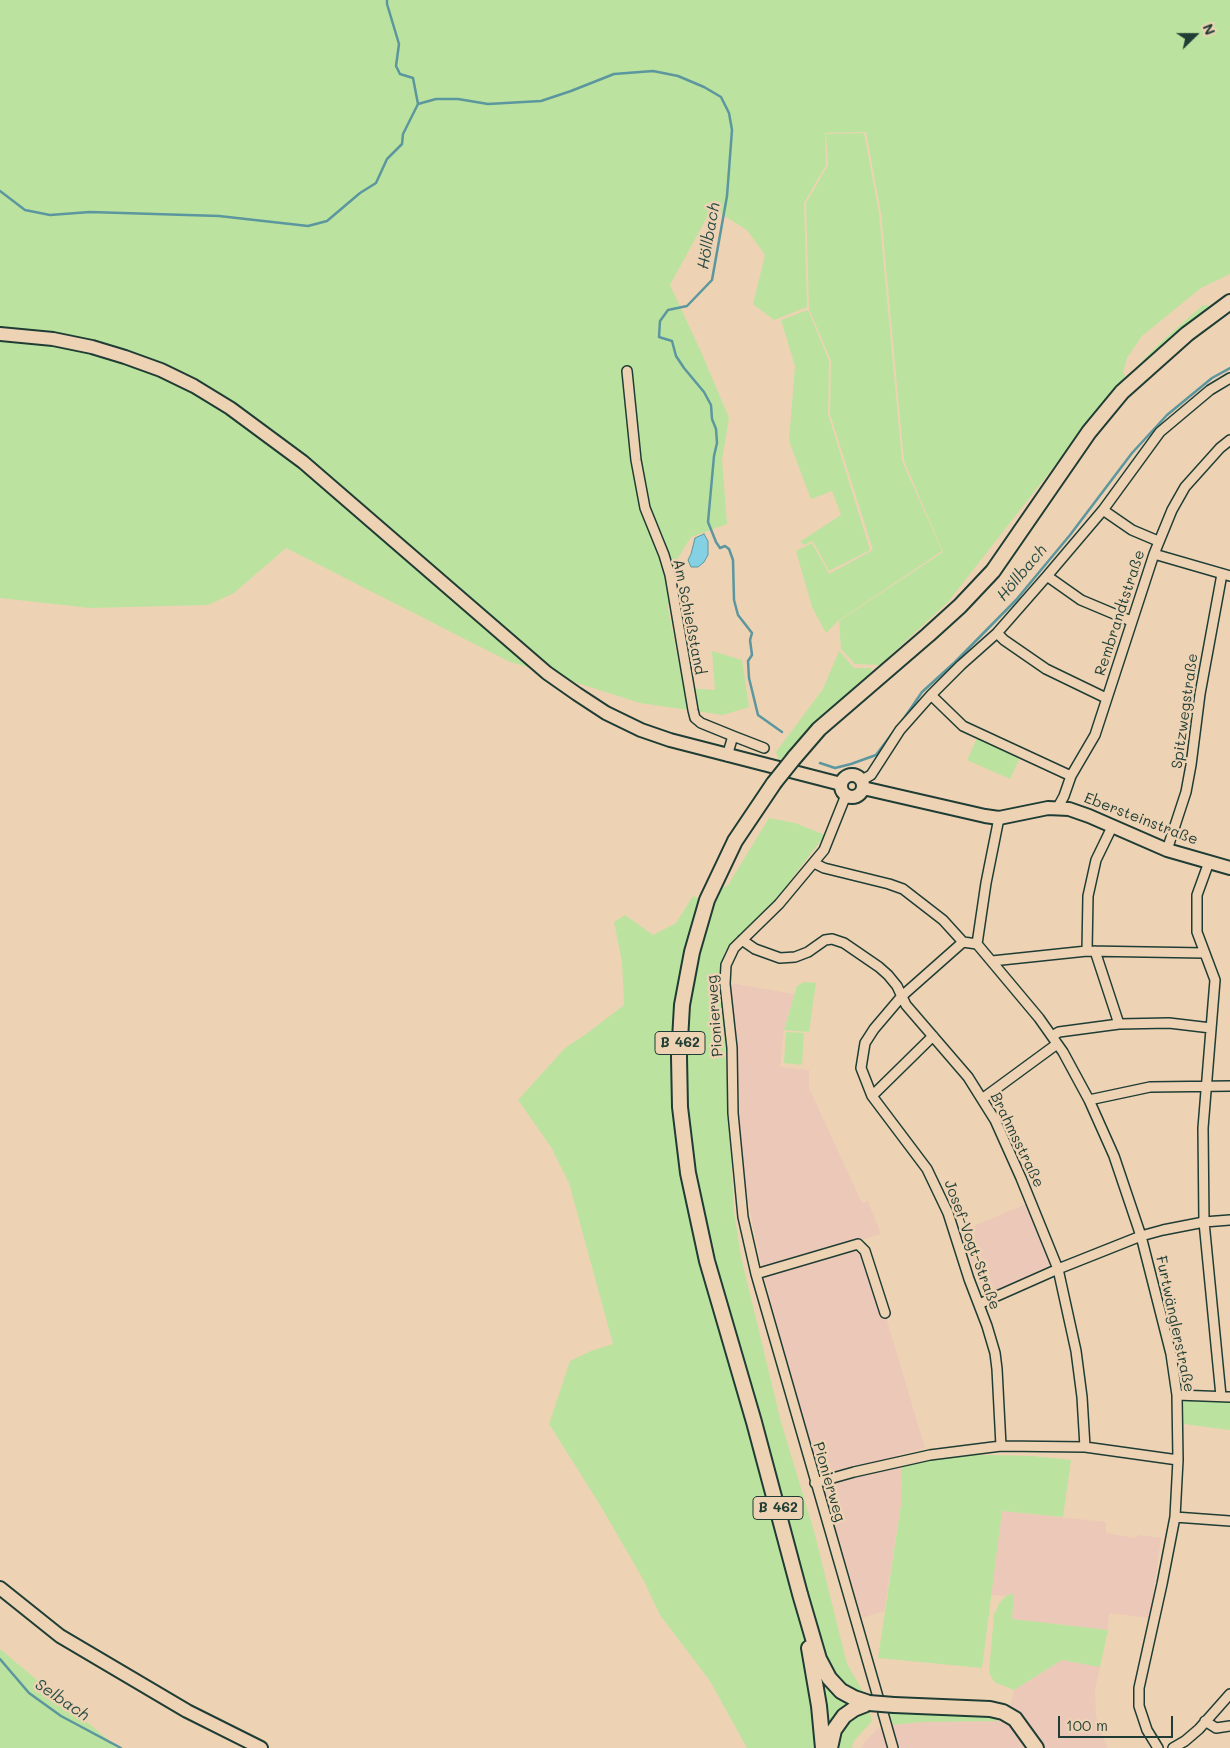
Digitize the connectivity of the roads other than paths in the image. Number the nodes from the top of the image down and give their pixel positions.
1 (1230, 302) edge
2 (0, 334) edge
3 (627, 371) dead end
4 (1230, 378) edge
5 (1230, 440) edge
6 (1106, 512) junction
7 (1158, 542) junction
8 (1154, 554) junction
9 (1226, 575) edge
10 (1047, 576) junction
11 (1131, 621) junction
12 (997, 633) junction
13 (930, 695) junction
14 (1106, 698) junction
15 (733, 736) junction
16 (764, 748) dead end
17 (727, 756) junction
18 (1071, 776) junction
19 (863, 784) junction
20 (843, 790) junction
21 (1058, 807) junction
22 (998, 818) junction
23 (1112, 827) junction
24 (1167, 850) junction
25 (1209, 862) junction
26 (814, 864) junction
27 (1230, 868) edge
28 (742, 940) junction
29 (963, 942) junction
30 (977, 944) junction
31 (1091, 951) junction
32 (1204, 952) junction
33 (992, 961) junction
34 (902, 996) junction
35 (1119, 1024) junction
36 (1211, 1028) junction
37 (933, 1036) junction
38 (1055, 1040) junction
39 (1207, 1085) junction
40 (1230, 1086) edge
41 (872, 1096) junction
42 (982, 1099) junction
43 (1089, 1100) junction
44 (1230, 1220) edge
45 (1204, 1222) junction
46 (1142, 1236) junction
47 (1058, 1269) junction
48 (756, 1274) junction
49 (979, 1304) junction
50 (886, 1313) dead end
51 (1177, 1395) junction
52 (1226, 1397) edge
53 (1001, 1446) junction
54 (1085, 1447) junction
55 (1178, 1460) junction
56 (815, 1483) junction
57 (1175, 1517) junction
58 (1230, 1521) edge
59 (0, 1588) edge
60 (800, 1594) junction
61 (1230, 1694) edge
62 (873, 1700) junction
63 (888, 1709) junction
64 (1205, 1721) junction
65 (1230, 1726) edge
66 (261, 1748) edge
67 (823, 1748) edge
68 (830, 1748) edge
69 (893, 1748) edge
70 (1036, 1748) edge
71 (1158, 1748) edge
72 (1173, 1748) edge

1 - 60 main road, B 462, bridge
2 - 17 street
3 - 15 street, Am Schießstand
4 - 6 street
5 - 7 street, Rembrandtstraße
6 - 7 street
6 - 10 street
7 - 8 street, Rembrandtstraße
8 - 9 street
8 - 11 street, Rembrandtstraße
9 - 24 street, Spitzwegstraße
10 - 11 street
10 - 12 street
11 - 14 street, Rembrandtstraße
12 - 13 street
12 - 14 street
13 - 18 street
13 - 19 street
14 - 18 street, Rembrandtstraße
15 - 16 street, Am Schießstand
15 - 17 street
17 - 20 street
18 - 21 street, Rembrandtstraße
19 - 20 street
19 - 20 street, Ebersteinstraße
19 - 22 street, Ebersteinstraße
20 - 26 street, Pionierweg
21 - 22 street, Ebersteinstraße
21 - 23 street, Ebersteinstraße
22 - 30 street
23 - 24 street, Ebersteinstraße
23 - 31 street
24 - 25 street, Ebersteinstraße
25 - 27 street, Ebersteinstraße
25 - 32 street
26 - 28 street, Pionierweg
26 - 29 street
28 - 34 street, Brahmsstraße
28 - 48 street, Pionierweg
29 - 30 street
29 - 34 street, Josef-Vogt-Straße
30 - 33 street, Furtwänglerstraße
31 - 32 street
31 - 33 street
31 - 35 street
32 - 36 street
33 - 38 street, Furtwänglerstraße
34 - 37 street, Brahmsstraße
34 - 41 street, Josef-Vogt-Straße
35 - 36 street
35 - 38 street
36 - 39 street
37 - 41 street
37 - 42 street, Brahmsstraße
38 - 42 street
38 - 43 street, Furtwänglerstraße
39 - 40 street
39 - 43 street
39 - 45 street
41 - 49 street, Josef-Vogt-Straße
42 - 47 street, Brahmsstraße
43 - 46 street, Furtwänglerstraße
44 - 45 street
45 - 46 street
45 - 52 street
46 - 47 street
46 - 51 street, Furtwänglerstraße
47 - 49 street
47 - 54 street, Brahmsstraße
48 - 50 street
48 - 56 street, Pionierweg
49 - 53 street, Josef-Vogt-Straße
51 - 52 street
51 - 55 street, Furtwänglerstraße
53 - 54 street
53 - 56 street
54 - 55 street
55 - 57 street, Furtwänglerstraße
56 - 62 street, Pionierweg
57 - 58 street
57 - 71 street, Furtwänglerstraße
59 - 66 street
60 - 62 main road
60 - 67 main road, B 462
61 - 64 street
62 - 63 main road, bridge
62 - 68 main road
63 - 69 street
63 - 70 main road
64 - 65 street
64 - 72 street

